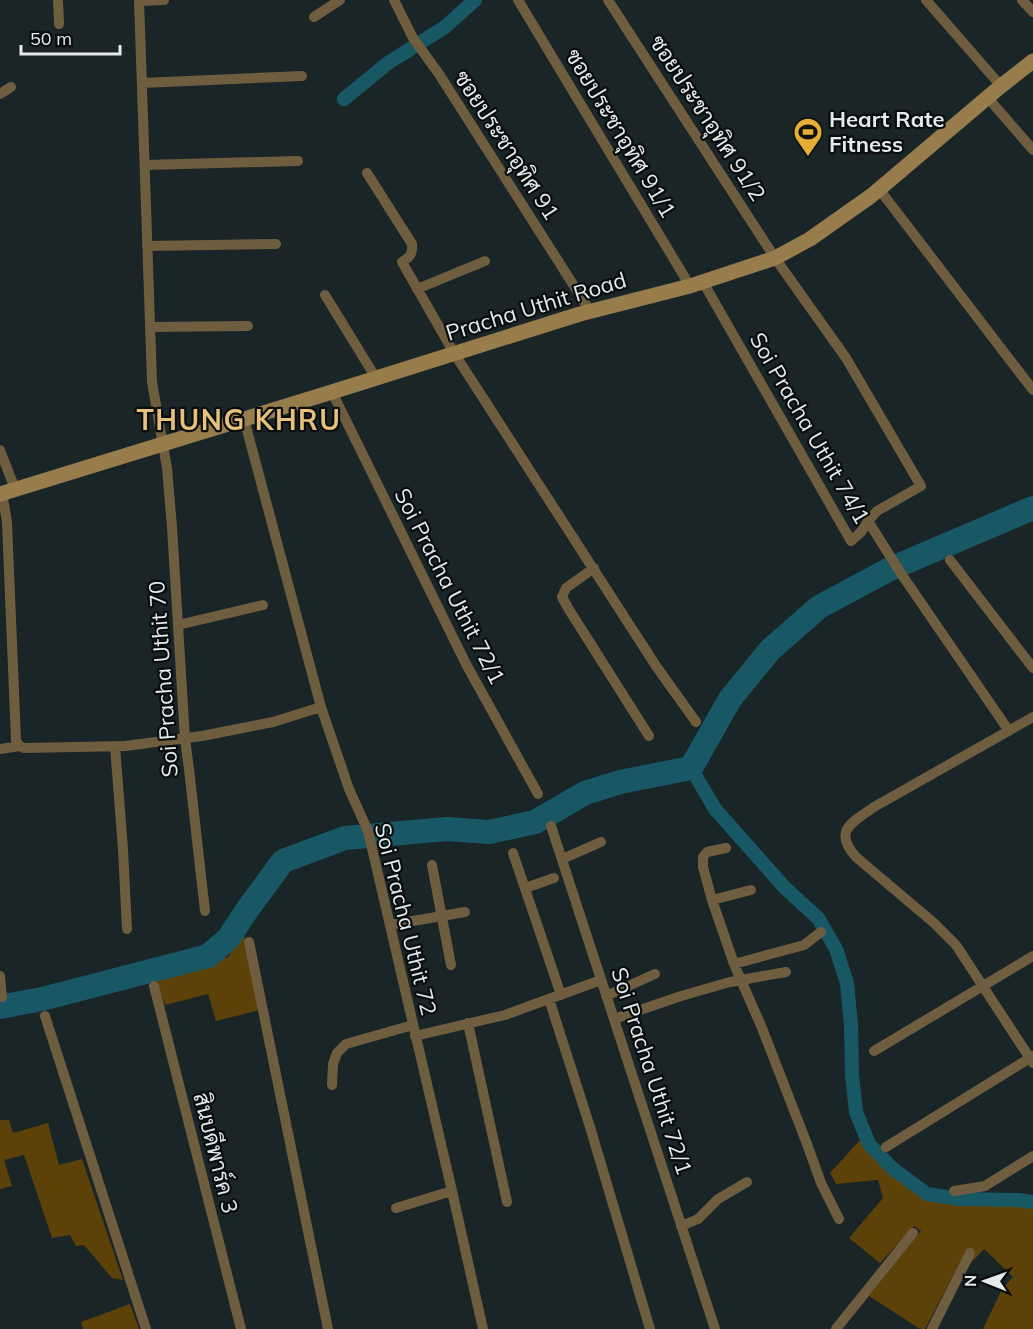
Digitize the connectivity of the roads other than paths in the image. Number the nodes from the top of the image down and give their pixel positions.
1 (58, 0) edge
2 (139, 0) edge
3 (164, 0) edge
4 (340, 0) edge
5 (394, 0) edge
6 (518, 0) edge
7 (608, 0) edge
8 (926, 0) edge
9 (1022, 0) edge
10 (1033, 12) edge
11 (314, 17) dead end
12 (59, 24) dead end
13 (1033, 61) edge
14 (302, 76) dead end
15 (142, 83) junction
16 (1001, 86) junction
17 (11, 87) dead end
18 (0, 94) edge
19 (988, 98) junction
20 (1033, 150) edge
21 (298, 161) dead end
22 (145, 165) junction
23 (367, 173) dead end
24 (879, 189) junction
25 (276, 244) dead end
26 (147, 246) junction
27 (775, 258) junction
28 (485, 261) dead end
29 (697, 284) junction
30 (417, 289) junction
31 (325, 295) dead end
32 (590, 311) junction
33 (248, 326) dead end
34 (150, 327) junction
35 (454, 353) junction
36 (376, 378) junction
37 (1033, 390) edge
38 (332, 392) junction
39 (244, 419) junction
40 (162, 444) junction
41 (0, 450) edge
42 (6, 492) edge
43 (868, 521) junction
44 (950, 560) dead end
45 (594, 568) junction
46 (263, 605) dead end
47 (178, 625) junction
48 (1033, 668) edge
49 (321, 707) junction
50 (1033, 717) edge
51 (696, 722) dead end
52 (1009, 731) junction
53 (650, 736) dead end
54 (184, 739) junction
55 (20, 746) junction
56 (115, 746) junction
57 (0, 748) edge
58 (538, 794) dead end
59 (551, 826) dead end
60 (601, 842) dead end
61 (726, 848) dead end
62 (513, 853) dead end
63 (562, 859) junction
64 (432, 866) dead end
65 (554, 878) dead end
66 (525, 888) junction
67 (751, 890) dead end
68 (712, 900) junction
69 (205, 911) dead end
70 (465, 912) dead end
71 (442, 916) junction
72 (390, 925) junction
73 (127, 929) dead end
74 (821, 932) dead end
75 (249, 942) dead end
76 (1033, 957) edge
77 (452, 964) dead end
78 (734, 964) junction
79 (786, 972) dead end
80 (655, 974) dead end
81 (0, 976) edge
82 (601, 980) junction
83 (741, 980) junction
84 (154, 986) dead end
85 (984, 987) junction
86 (561, 994) junction
87 (606, 996) junction
88 (2, 997) dead end
89 (549, 999) junction
90 (45, 1016) dead end
91 (614, 1019) junction
92 (468, 1023) junction
93 (414, 1030) junction
94 (874, 1051) dead end
95 (1032, 1059) edge
96 (332, 1085) dead end
97 (886, 1147) dead end
98 (1033, 1156) edge
99 (747, 1182) dead end
100 (452, 1191) junction
101 (954, 1191) dead end
102 (507, 1202) dead end
103 (396, 1208) dead end
104 (839, 1219) dead end
105 (681, 1226) junction
106 (913, 1233) dead end
107 (970, 1253) dead end
108 (146, 1329) edge
109 (241, 1329) edge
110 (328, 1329) edge
111 (483, 1329) edge
112 (650, 1329) edge
113 (715, 1329) edge
114 (836, 1329) edge
115 (932, 1329) edge

1 - 12 street
2 - 3 street
2 - 15 street, Soi Pracha Uthit 70
4 - 11 street
5 - 32 street, ซอยประชาอุทิศ 91
6 - 29 street, ซอยประชาอุทิศ 91/1
7 - 27 street, ซอยประชาอุทิศ 91/2
8 - 16 street
9 - 10 street
13 - 16 main road, Pracha Uthit Road
14 - 15 street
15 - 22 street, Soi Pracha Uthit 70
16 - 19 main road, Pracha Uthit Road
17 - 18 street
19 - 20 street
19 - 24 main road, Pracha Uthit Road
21 - 22 street
22 - 26 street, Soi Pracha Uthit 70
23 - 30 street
24 - 27 main road, Pracha Uthit Road
24 - 37 street
25 - 26 street
26 - 34 street, Soi Pracha Uthit 70
27 - 29 main road, Pracha Uthit Road
27 - 43 street, ซอยประชาอุทิศ 91/2
28 - 30 street
29 - 32 main road, Pracha Uthit Road
29 - 43 street, Soi Pracha Uthit 74/1
30 - 35 street
31 - 36 street
32 - 35 main road, Pracha Uthit Road
33 - 34 street
34 - 40 street, Soi Pracha Uthit 70
35 - 36 main road, Pracha Uthit Road
35 - 45 street
36 - 38 main road, Pracha Uthit Road
38 - 39 main road, Pracha Uthit Road
38 - 58 street, Soi Pracha Uthit 72/1
39 - 40 main road, Pracha Uthit Road
39 - 49 street, Soi Pracha Uthit 72
40 - 42 main road, Pracha Uthit Road
40 - 47 street, Soi Pracha Uthit 70
41 - 42 street
42 - 55 street
43 - 52 street, Soi Pracha Uthit 74/1
44 - 48 street
45 - 51 street
45 - 53 street
46 - 47 street
47 - 54 street, Soi Pracha Uthit 70
49 - 54 street
49 - 72 street, Soi Pracha Uthit 72
50 - 52 street
52 - 85 street
54 - 56 street
54 - 69 street, Soi Pracha Uthit 70
55 - 56 street
55 - 57 street
56 - 73 street
59 - 63 street, Soi Pracha Uthit 72/1
60 - 63 street
61 - 68 street
62 - 66 street
63 - 82 street, Soi Pracha Uthit 72/1
64 - 71 street
65 - 66 street
66 - 86 street
67 - 68 street
68 - 78 street
70 - 71 street
71 - 72 street
71 - 77 street
72 - 93 street, Soi Pracha Uthit 72
74 - 78 street
75 - 110 street
76 - 85 street
78 - 83 street
79 - 83 street
80 - 87 street
81 - 88 street
82 - 86 street
82 - 87 street, Soi Pracha Uthit 72/1
83 - 91 street
83 - 104 street
84 - 109 street, สินบดีพาร์ค 3
85 - 94 street
85 - 95 street
86 - 89 street
87 - 91 street, Soi Pracha Uthit 72/1
89 - 92 street
89 - 112 street
90 - 108 street
91 - 105 street, Soi Pracha Uthit 72/1
92 - 93 street
92 - 102 street
93 - 96 street
93 - 100 street, Soi Pracha Uthit 72
95 - 97 street
98 - 101 street
99 - 105 street
100 - 103 street
100 - 111 street, Soi Pracha Uthit 72
105 - 113 street, Soi Pracha Uthit 72/1
106 - 114 street
107 - 115 street

